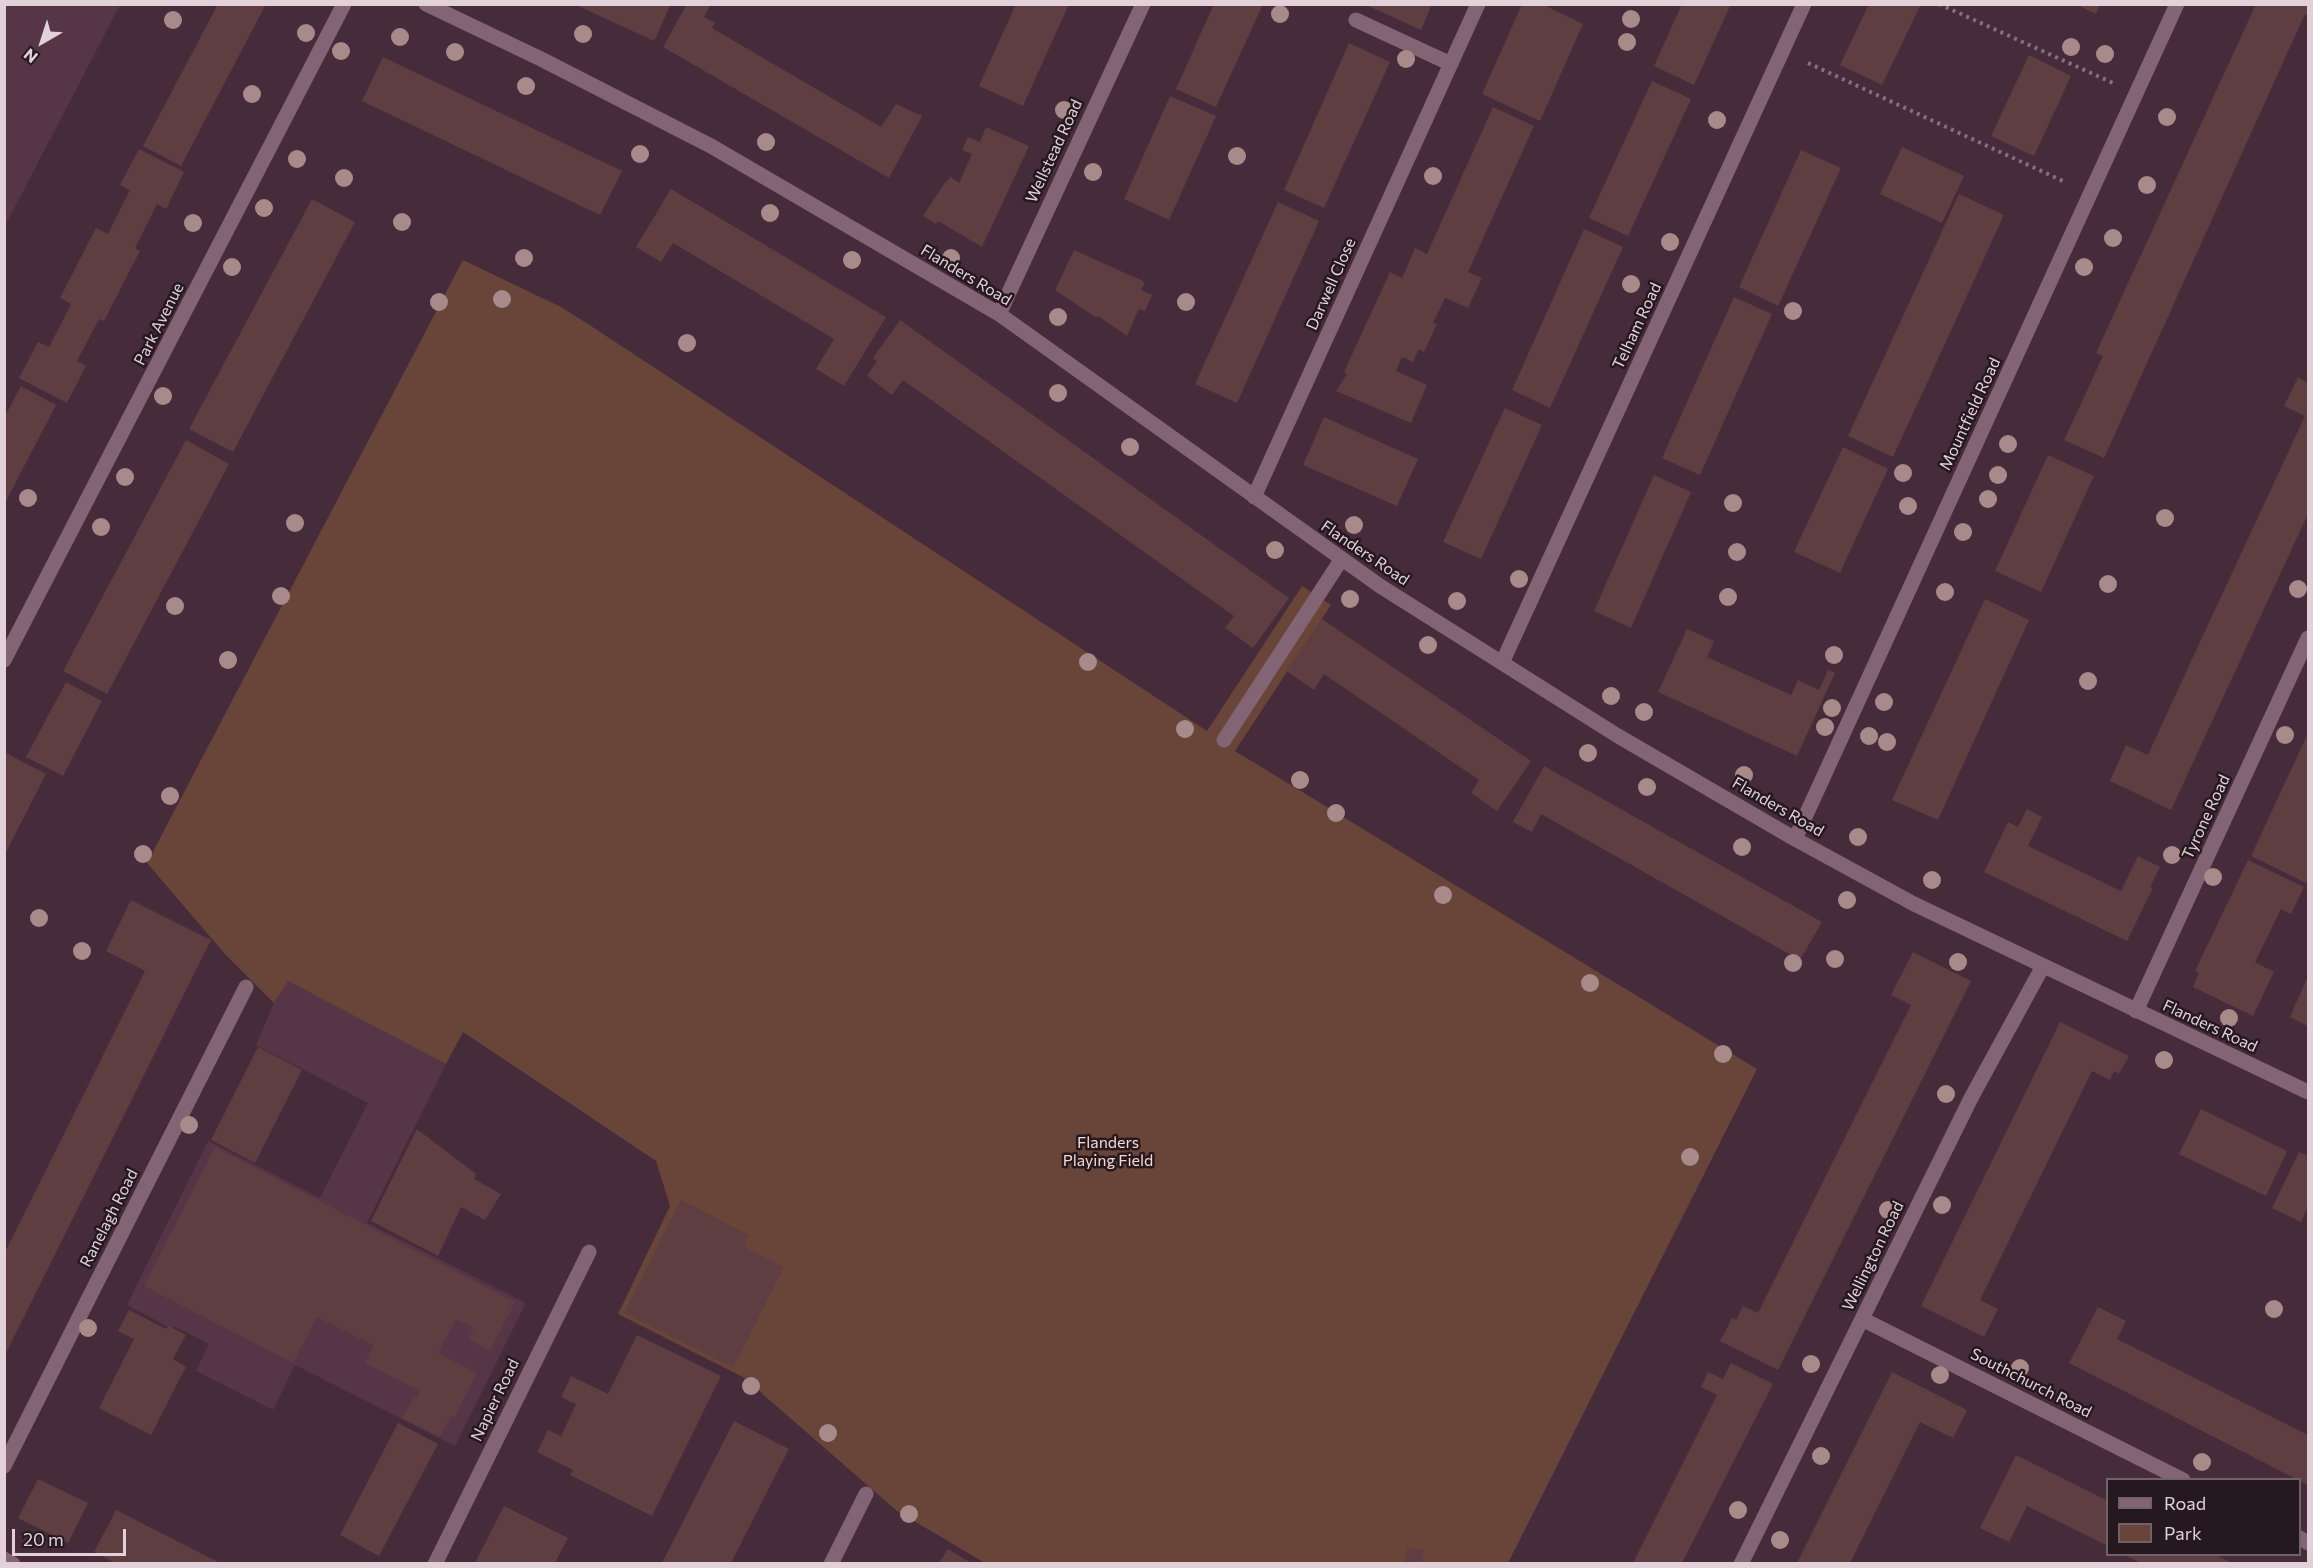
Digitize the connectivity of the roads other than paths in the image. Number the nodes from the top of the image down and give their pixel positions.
1 (344, 4) edge
2 (426, 4) edge
3 (1143, 4) edge
4 (1478, 4) edge
5 (1804, 4) edge
6 (2176, 4) edge
7 (1356, 20) dead end
8 (1450, 64) junction
9 (999, 314) junction
10 (1254, 497) junction
11 (1341, 560) junction
12 (2308, 638) edge
13 (4, 660) edge
14 (1502, 663) junction
15 (1224, 740) dead end
16 (1795, 838) junction
17 (2043, 966) junction
18 (246, 987) dead end
19 (2136, 1011) junction
20 (2308, 1092) edge
21 (589, 1252) dead end
22 (1862, 1319) junction
23 (4, 1466) edge
24 (2181, 1478) edge
25 (866, 1494) dead end
26 (4, 1559) edge
27 (13, 1563) edge
28 (435, 1563) edge
29 (831, 1563) edge
30 (1741, 1563) edge

1 - 13 street, Park Avenue
2 - 9 street, Flanders Road
3 - 9 street, Wellstead Road
4 - 8 street, Darwell Close
5 - 14 street, Telham Road
6 - 16 street, Mountfield Road
7 - 8 street
8 - 10 street, Darwell Close
9 - 10 street, Flanders Road
10 - 11 street, Flanders Road
11 - 14 street, Flanders Road
11 - 15 street
12 - 19 street, Tyrone Road
14 - 16 street, Flanders Road
16 - 17 street, Flanders Road
17 - 19 street, Flanders Road
17 - 22 street, Wellington Road
18 - 23 street, Ranelagh Road
19 - 20 street, Flanders Road
21 - 28 street, Napier Road
22 - 24 street, Southchurch Road
22 - 30 street, Wellington Road
25 - 29 street
26 - 27 street

